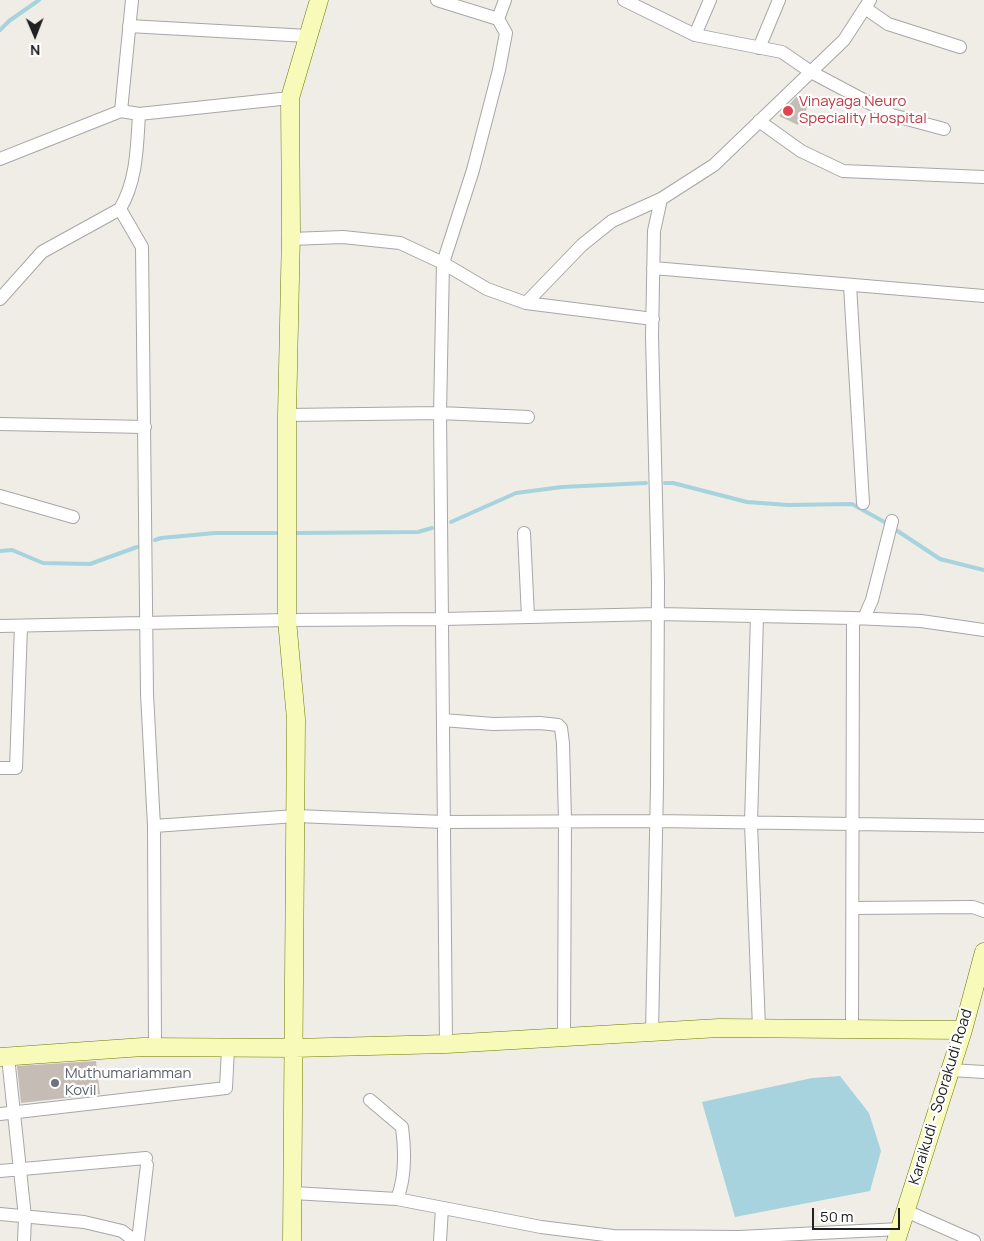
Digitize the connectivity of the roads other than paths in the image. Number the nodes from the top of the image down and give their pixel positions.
1 (132, 0) edge
2 (319, 0) edge
3 (437, 0) edge
4 (505, 0) edge
5 (710, 0) edge
6 (779, 0) edge
7 (628, 1) edge
8 (868, 4) edge
9 (498, 19) junction
10 (129, 26) junction
11 (694, 35) junction
12 (308, 36) junction
13 (960, 47) dead end
14 (759, 48) junction
15 (811, 72) junction
16 (290, 98) junction
17 (121, 111) junction
18 (139, 114) junction
19 (760, 121) junction
20 (944, 129) dead end
21 (0, 159) edge
22 (984, 177) edge
23 (661, 199) junction
24 (120, 209) junction
25 (291, 239) junction
26 (443, 263) junction
27 (653, 268) junction
28 (850, 285) junction
29 (984, 296) edge
30 (0, 299) edge
31 (526, 303) junction
32 (653, 318) junction
33 (440, 413) junction
34 (286, 415) junction
35 (528, 417) dead end
36 (0, 424) edge
37 (144, 427) junction
38 (0, 496) edge
39 (863, 503) dead end
40 (73, 517) dead end
41 (892, 521) dead end
42 (524, 533) dead end
43 (658, 614) junction
44 (757, 616) junction
45 (528, 618) junction
46 (858, 618) junction
47 (443, 619) junction
48 (287, 620) junction
49 (148, 624) junction
50 (0, 626) edge
51 (21, 626) junction
52 (984, 630) edge
53 (443, 720) junction
54 (0, 768) edge
55 (296, 816) junction
56 (565, 821) junction
57 (656, 821) junction
58 (444, 822) junction
59 (751, 823) junction
60 (853, 824) junction
61 (154, 826) junction
62 (984, 826) edge
63 (853, 908) junction
64 (984, 910) edge
65 (984, 952) edge
66 (980, 979) edge
67 (759, 1028) junction
68 (852, 1029) junction
69 (963, 1030) junction
70 (652, 1032) junction
71 (564, 1037) junction
72 (446, 1044) junction
73 (156, 1047) junction
74 (228, 1048) junction
75 (294, 1048) junction
76 (4, 1057) edge
77 (950, 1070) junction
78 (984, 1072) edge
79 (370, 1100) dead end
80 (15, 1112) junction
81 (0, 1114) edge
82 (20, 1169) junction
83 (0, 1171) edge
84 (293, 1193) junction
85 (397, 1199) junction
86 (442, 1208) junction
87 (906, 1212) junction
88 (0, 1214) edge
89 (25, 1217) junction
90 (898, 1235) edge
91 (614, 1238) edge
92 (24, 1241) edge
93 (137, 1241) edge
94 (292, 1241) edge
95 (440, 1241) edge
96 (974, 1241) edge

1 - 10 street
2 - 12 street
3 - 9 street
4 - 9 street
5 - 11 street
6 - 14 street
7 - 11 street
8 - 13 street
8 - 15 street
9 - 26 street
10 - 12 street
10 - 17 street
11 - 14 street
12 - 16 street
14 - 15 street
15 - 19 street
15 - 20 street
16 - 18 street
16 - 25 street
17 - 18 street
17 - 21 street
18 - 24 street
19 - 22 street
19 - 23 street
23 - 27 street
23 - 31 street
24 - 30 street
24 - 37 street
25 - 26 street
25 - 34 street
26 - 31 street
26 - 33 street
27 - 28 street
27 - 32 street
28 - 29 street
28 - 39 street
31 - 32 street
32 - 43 street
33 - 34 street
33 - 35 street
33 - 47 street
34 - 48 street
36 - 37 street
37 - 49 street
38 - 40 street
41 - 46 street
42 - 45 street
43 - 44 street
43 - 45 street
43 - 57 street
44 - 46 street
44 - 59 street
45 - 47 street
46 - 52 street
46 - 60 street
47 - 48 street
47 - 53 street
48 - 49 street
48 - 55 street
49 - 51 street
49 - 61 street
50 - 51 street
51 - 54 street
53 - 56 street
53 - 58 street
55 - 58 street
55 - 61 street
55 - 75 street
56 - 57 street
56 - 58 street
56 - 71 street
57 - 59 street
57 - 70 street
58 - 72 street
59 - 60 street
59 - 67 street
60 - 62 street
60 - 63 street
61 - 73 street
63 - 64 street
63 - 68 street
65 - 66 street, Karaikudi - Soorakudi Road
66 - 69 street, Karaikudi - Soorakudi Road
67 - 68 street
67 - 70 street
68 - 69 street
69 - 77 street, Karaikudi - Soorakudi Road
70 - 71 street
71 - 72 street
72 - 75 street
73 - 74 street
73 - 76 street
74 - 75 street
74 - 80 street
75 - 84 street
76 - 80 street
77 - 78 street
77 - 87 street, Karaikudi - Soorakudi Road
79 - 85 street
80 - 81 street
80 - 82 street
82 - 83 street
82 - 89 street
82 - 93 street
84 - 85 street
84 - 94 street
85 - 86 street
86 - 91 street
86 - 95 street
87 - 90 street, Karaikudi - Soorakudi Road
87 - 96 street
88 - 89 street
89 - 92 street
89 - 93 street
90 - 91 street

